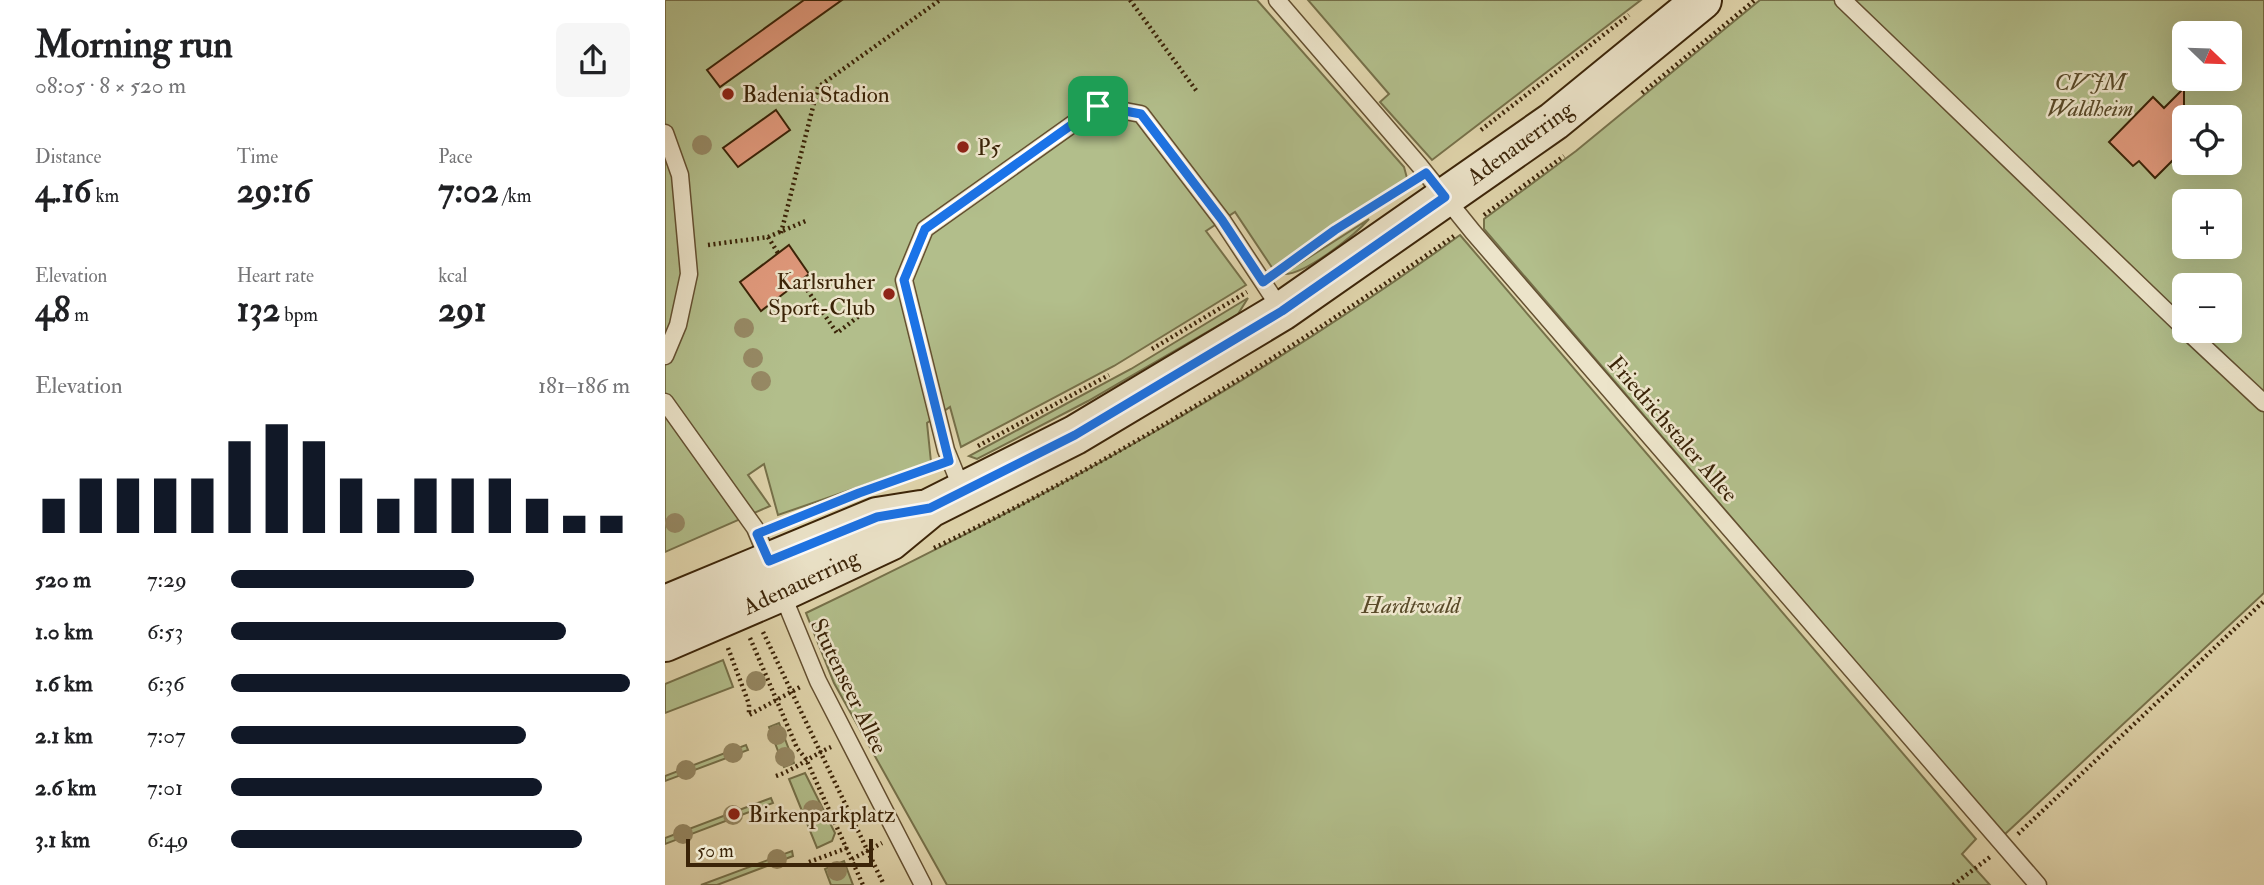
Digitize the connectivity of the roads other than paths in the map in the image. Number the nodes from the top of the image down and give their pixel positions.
1 (1277, 0) edge
2 (1702, 0) edge
3 (1843, 0) edge
4 (665, 134) edge
5 (1445, 197) junction
6 (1272, 297) junction
7 (2172, 317) edge
8 (2199, 343) edge
9 (665, 356) edge
10 (665, 402) edge
11 (2264, 403) edge
12 (947, 487) junction
13 (775, 577) junction
14 (665, 605) edge
15 (665, 642) edge
16 (923, 885) edge
17 (2038, 885) edge

1 - 5 lane, Friedrichstaler Allee
2 - 5 main road, Adenauerring
3 - 7 lane
4 - 9 lane
5 - 6 main road, Adenauerring
5 - 17 lane, Friedrichstaler Allee
6 - 12 main road, Adenauerring
6 - 12 lane
8 - 11 lane
10 - 13 lane, Stutenseer Allee
12 - 13 main road, Adenauerring
13 - 14 main road, Adenauerring
13 - 15 main road, Adenauerring
13 - 16 lane, Stutenseer Allee

